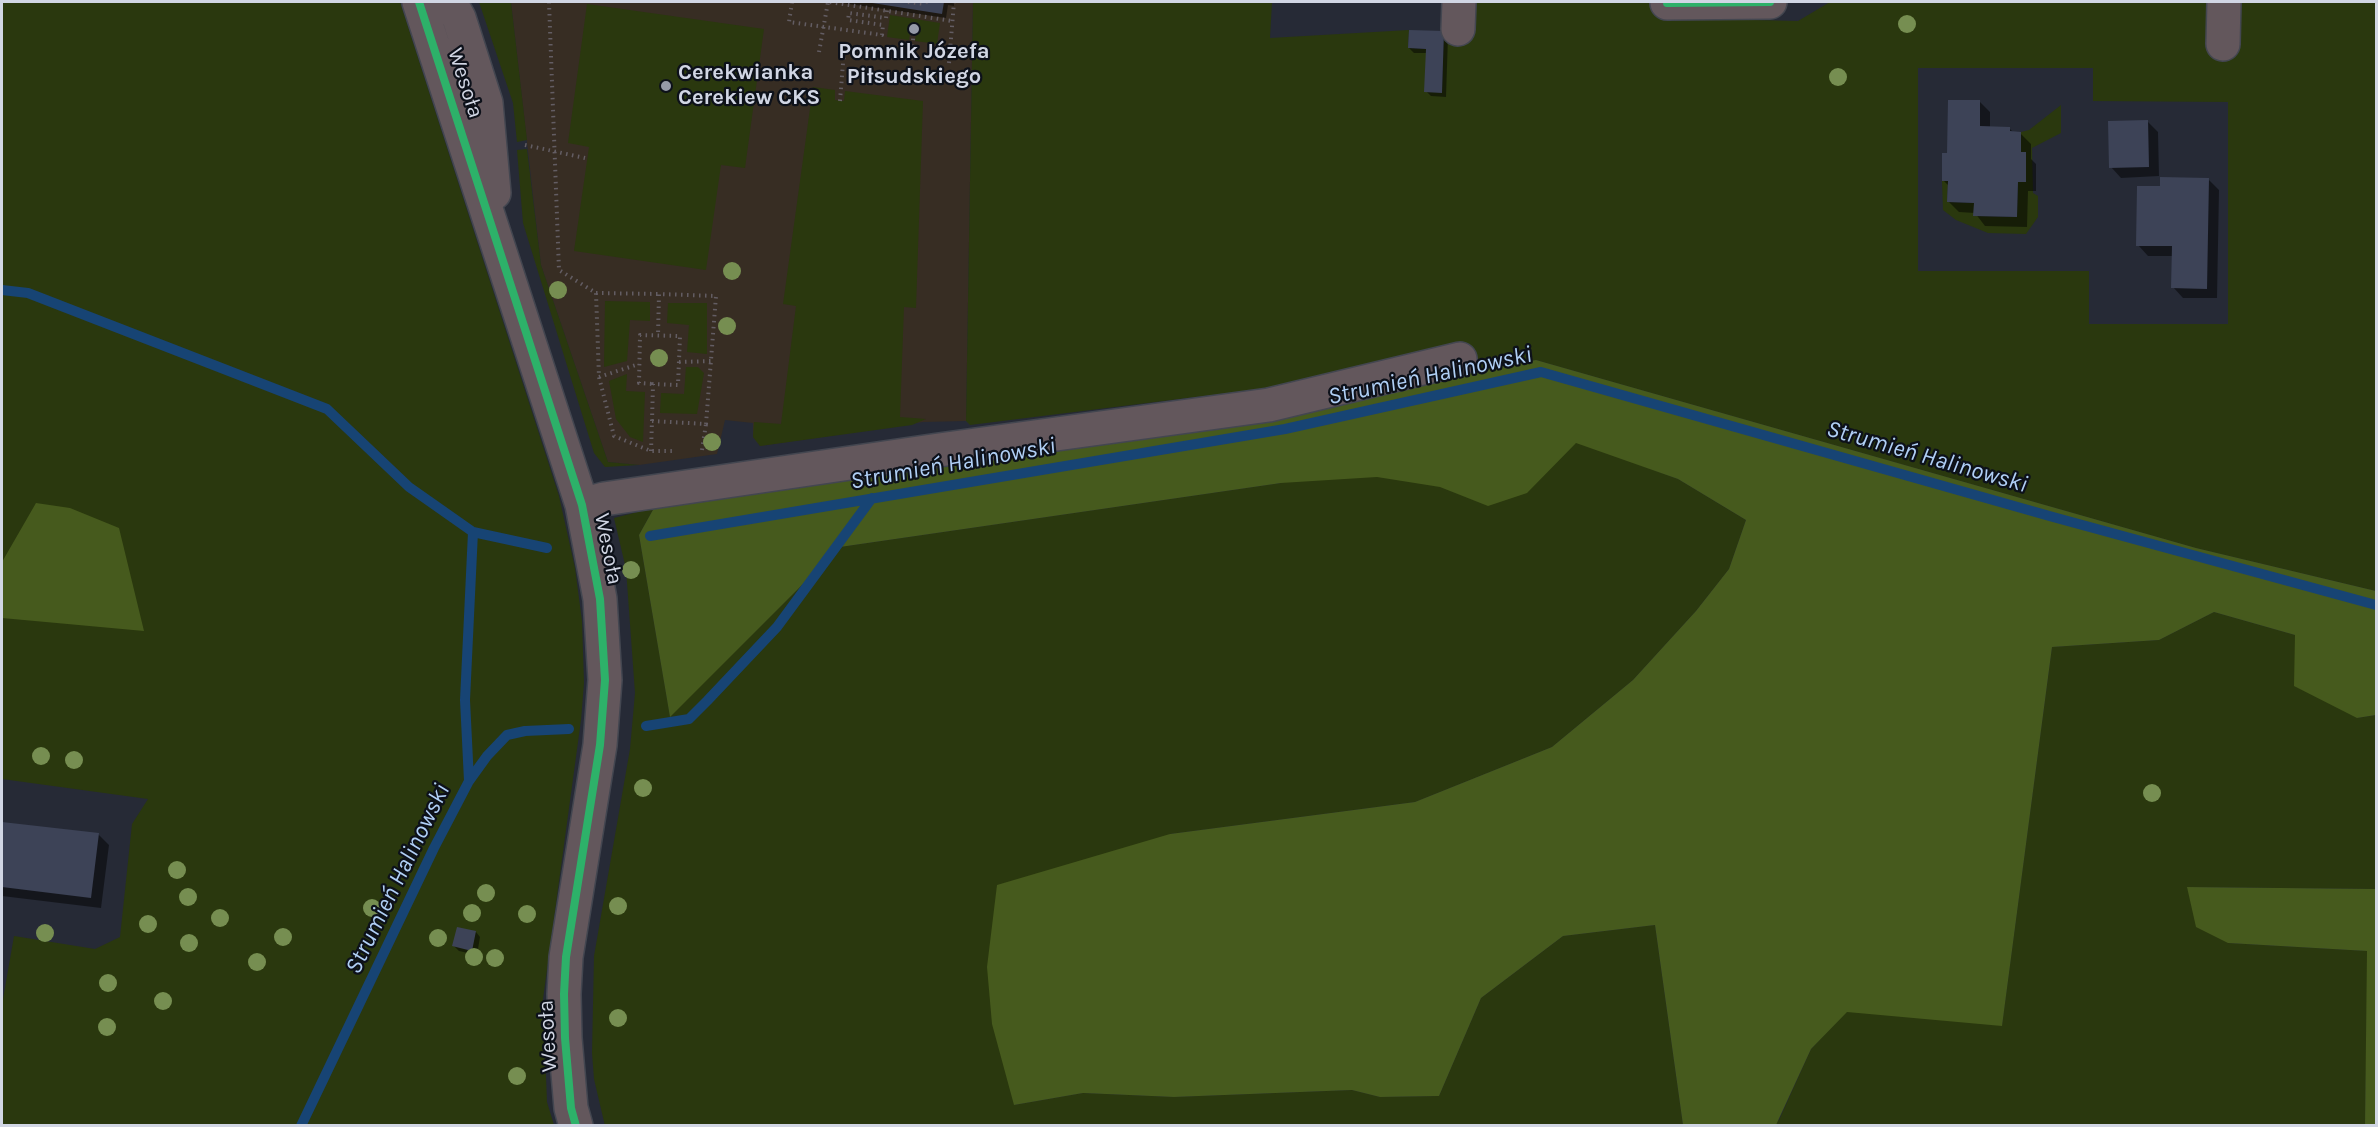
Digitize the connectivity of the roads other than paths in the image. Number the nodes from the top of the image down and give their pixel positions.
1 (419, 2) edge
2 (450, 2) edge
3 (1770, 2) edge
4 (2224, 2) edge
5 (1666, 3) edge
6 (2223, 44) dead end
7 (496, 240) junction
8 (1460, 359) dead end
9 (582, 505) junction
10 (576, 1125) edge

1 - 7 street, Wesoła
2 - 7 street
3 - 5 street
4 - 6 street
7 - 9 street, Wesoła
8 - 9 street
9 - 10 street, Wesoła

